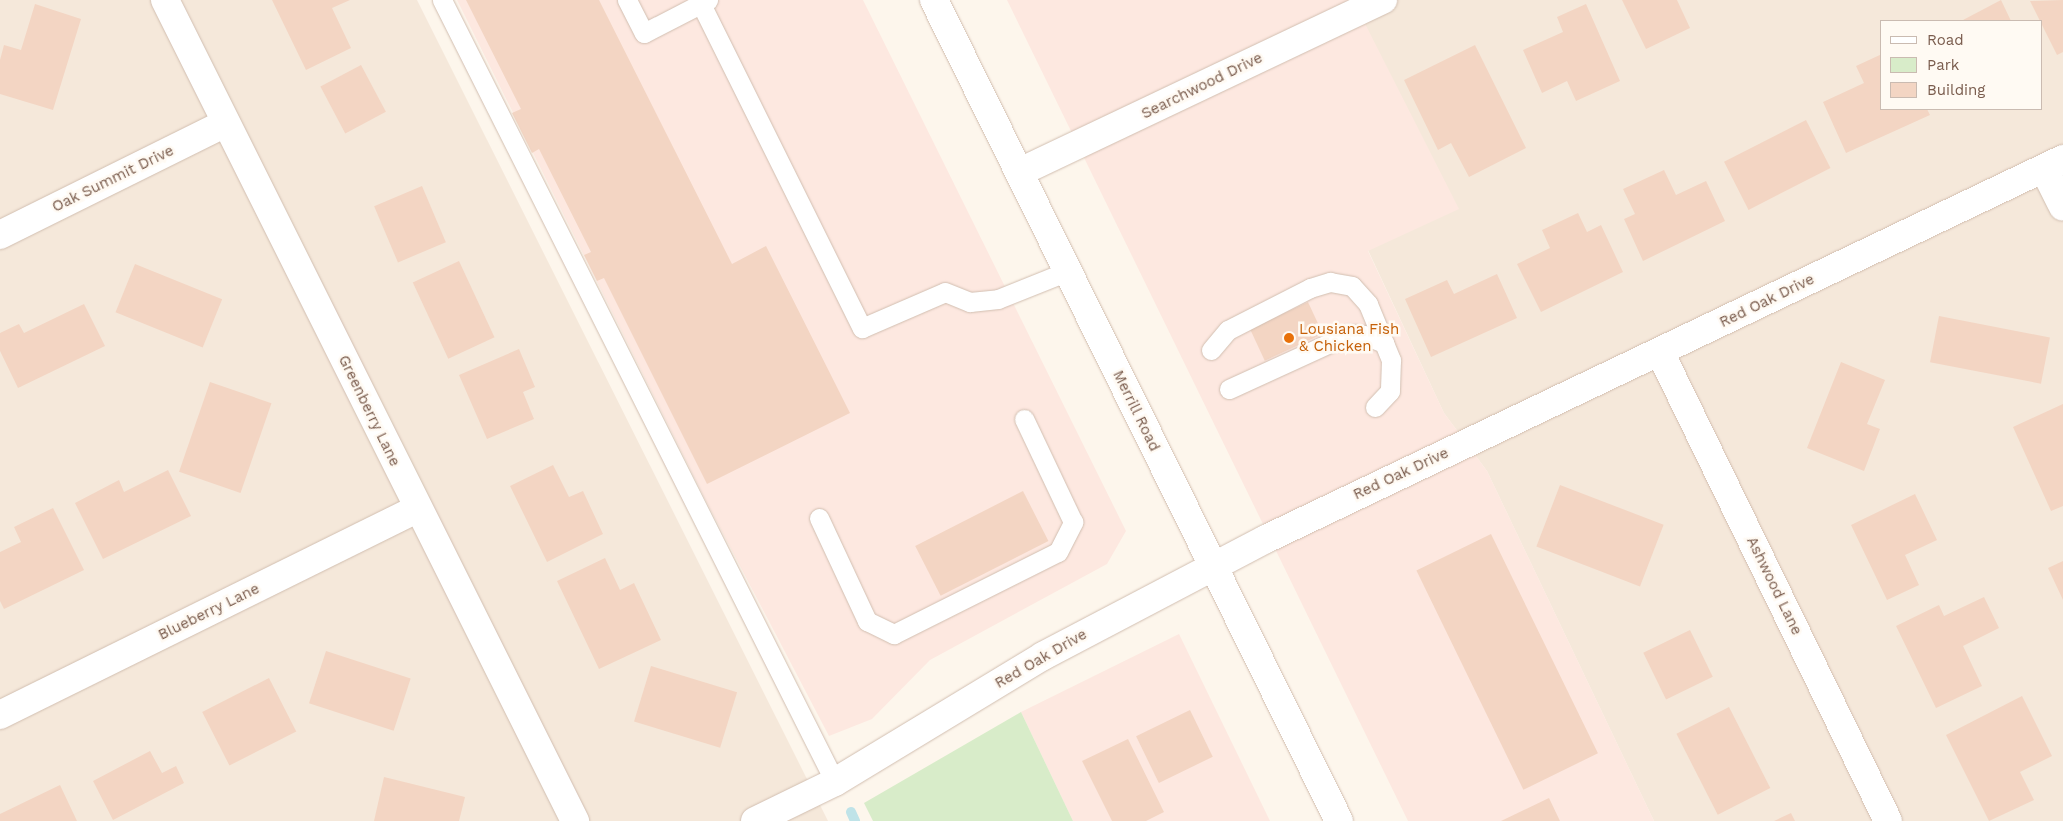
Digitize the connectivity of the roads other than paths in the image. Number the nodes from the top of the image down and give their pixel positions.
1 (165, 0) edge
2 (442, 0) edge
3 (627, 0) edge
4 (934, 0) edge
5 (1383, 0) edge
6 (704, 2) edge
7 (226, 123) junction
8 (2054, 164) edge
9 (1020, 172) junction
10 (2063, 207) edge
11 (0, 235) edge
12 (1068, 271) junction
13 (1384, 343) junction
14 (1211, 350) dead end
15 (1660, 352) junction
16 (1229, 389) dead end
17 (1375, 406) dead end
18 (1024, 419) dead end
19 (417, 509) junction
20 (819, 518) dead end
21 (1212, 566) junction
22 (0, 716) edge
23 (835, 782) junction
24 (576, 821) edge
25 (755, 821) edge
26 (1339, 821) edge
27 (1888, 821) edge

1 - 7 street, Greenberry Lane
2 - 23 lane
3 - 6 lane
4 - 9 street, Merrill Road
5 - 9 street, Searchwood Drive
6 - 12 lane
7 - 11 street, Oak Summit Drive
7 - 19 street, Greenberry Lane
8 - 10 street
8 - 15 street, Red Oak Drive
9 - 12 street, Merrill Road
12 - 21 street, Merrill Road
13 - 14 lane
13 - 16 lane
13 - 17 lane
15 - 21 street, Red Oak Drive
15 - 27 street, Ashwood Lane
18 - 20 lane
19 - 22 street, Blueberry Lane
19 - 24 street, Greenberry Lane
21 - 23 street, Red Oak Drive
21 - 26 street, Merrill Road
23 - 25 street, Red Oak Drive

